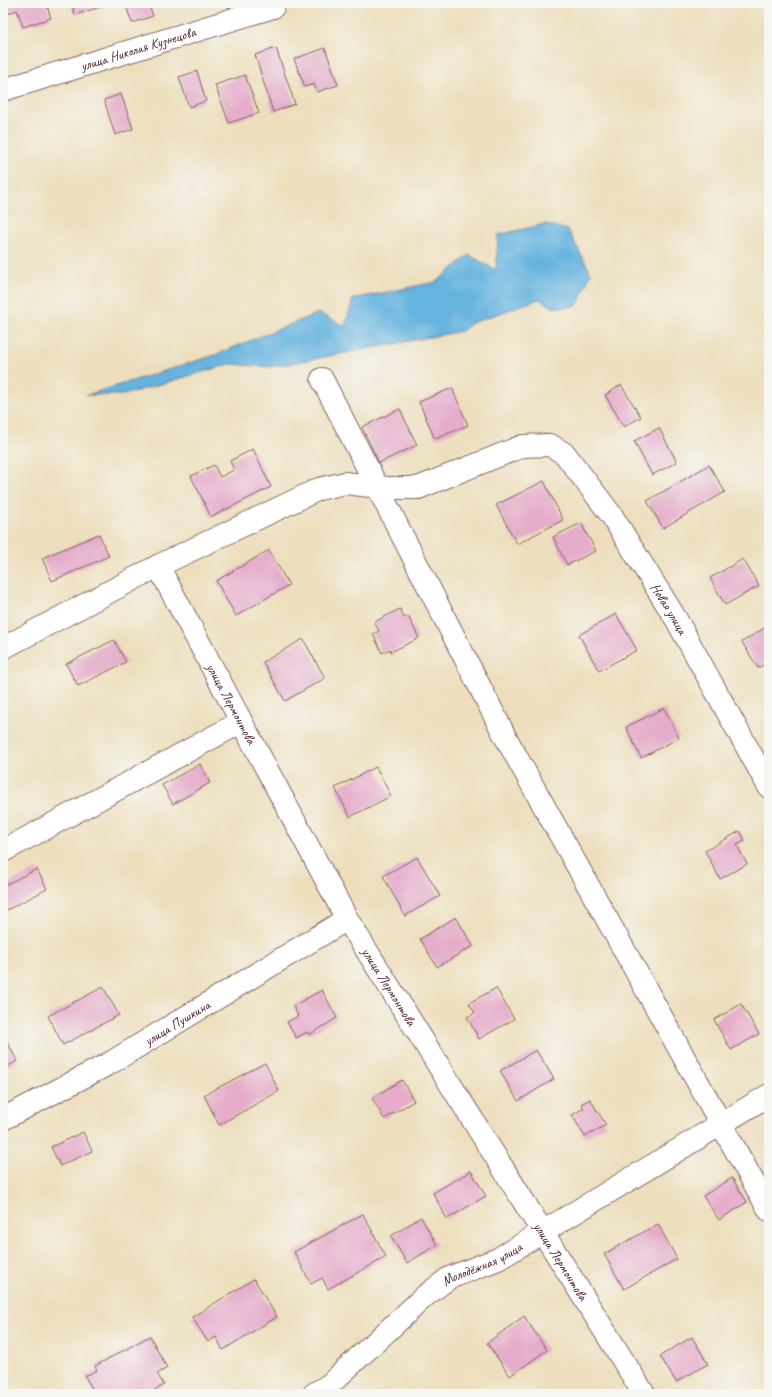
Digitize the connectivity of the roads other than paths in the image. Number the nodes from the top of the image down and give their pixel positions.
1 (273, 7) dead end
2 (3, 90) edge
3 (322, 379) dead end
4 (376, 487) junction
5 (158, 566) junction
6 (3, 648) edge
7 (241, 722) junction
8 (769, 787) edge
9 (3, 850) edge
10 (347, 919) junction
11 (769, 1095) edge
12 (3, 1119) edge
13 (721, 1124) junction
14 (769, 1210) edge
15 (544, 1231) junction
16 (314, 1394) edge
17 (644, 1394) edge

1 - 2 street, улица Николая Кузнецова
3 - 4 street
4 - 5 street
4 - 8 street, Новая улица
4 - 13 street
5 - 6 street
5 - 7 street, улица Лермонтова
7 - 9 street
7 - 10 street, улица Лермонтова
10 - 12 street, улица Пушкина
10 - 15 street, улица Лермонтова
11 - 13 street, Молодёжная улица
13 - 14 street
13 - 15 street, Молодёжная улица
15 - 16 street, Молодёжная улица
15 - 17 street, улица Лермонтова

